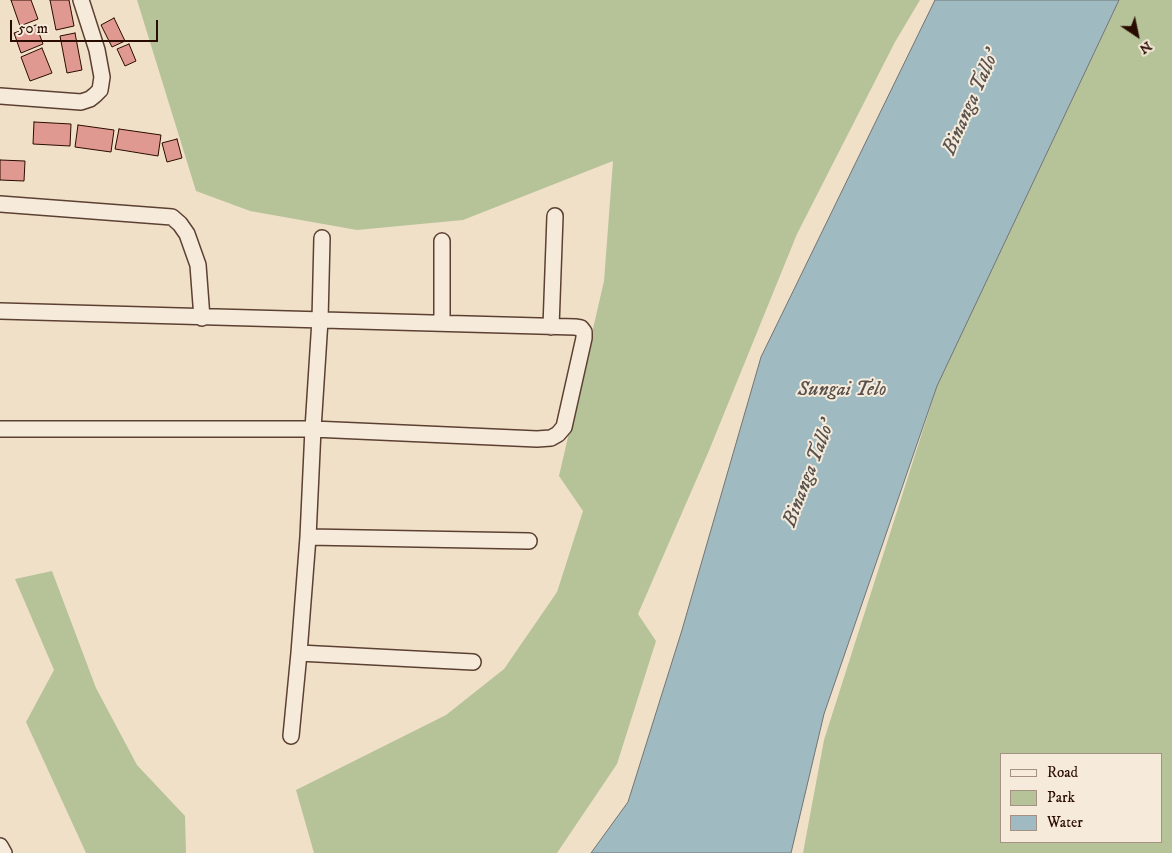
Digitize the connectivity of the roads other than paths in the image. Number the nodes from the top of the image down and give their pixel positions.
1 (82, 0) edge
2 (0, 96) edge
3 (0, 204) edge
4 (555, 216) dead end
5 (322, 238) dead end
6 (442, 241) dead end
7 (0, 311) edge
8 (202, 318) junction
9 (320, 320) junction
10 (442, 323) junction
11 (551, 327) junction
12 (0, 429) edge
13 (313, 430) junction
14 (308, 536) junction
15 (529, 541) dead end
16 (299, 653) junction
17 (473, 662) dead end
18 (291, 736) dead end
19 (0, 846) edge
20 (4, 853) edge

1 - 2 street
3 - 8 street
4 - 11 street
5 - 9 street
6 - 10 street
7 - 8 street
8 - 9 street
9 - 10 street
9 - 13 street
10 - 11 street
11 - 13 street
12 - 13 street
13 - 14 street
14 - 15 street
14 - 16 street
16 - 17 street
16 - 18 street
19 - 20 street

